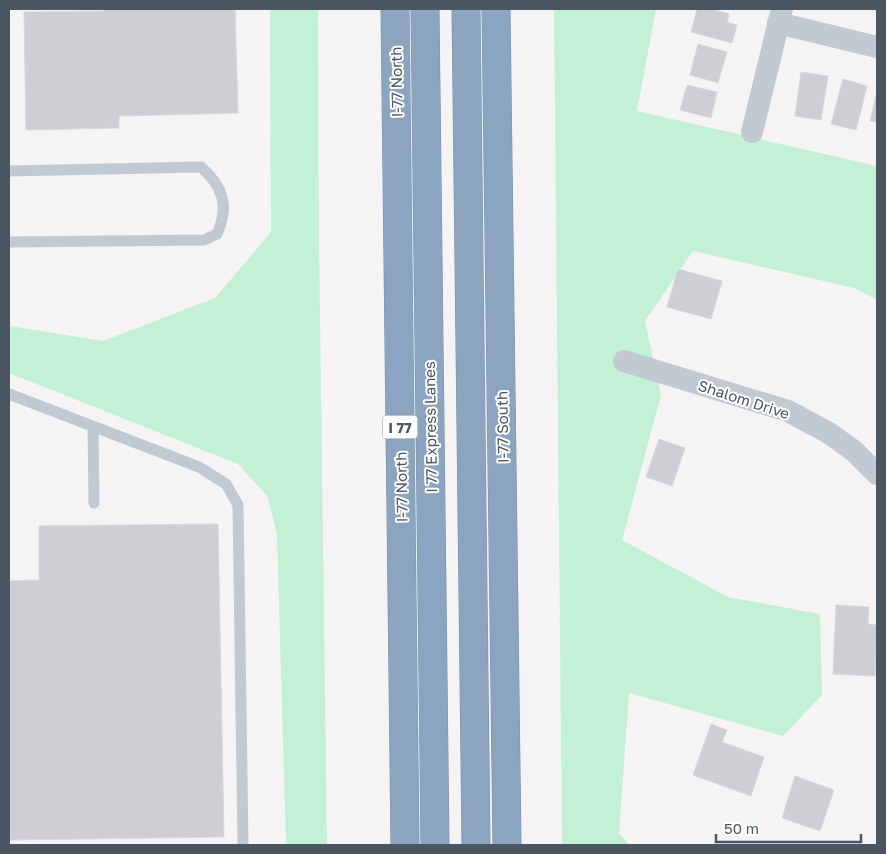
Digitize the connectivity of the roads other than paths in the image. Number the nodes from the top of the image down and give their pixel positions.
1 (395, 9) edge
2 (425, 9) edge
3 (466, 9) edge
4 (496, 9) edge
5 (780, 16) edge
6 (877, 47) edge
7 (752, 132) dead end
8 (9, 172) edge
9 (9, 242) edge
10 (624, 362) dead end
11 (9, 394) edge
12 (93, 427) junction
13 (877, 474) edge
14 (94, 503) dead end
15 (243, 845) edge
16 (405, 845) edge
17 (436, 845) edge
18 (476, 845) edge
19 (507, 845) edge

1 - 16 highway, I-77 North / I 77
2 - 17 highway, I 77 Express Lanes / I 77
3 - 18 highway
4 - 19 highway, I-77 South
5 - 6 street
5 - 7 street
8 - 9 lane
10 - 13 street, Shalom Drive
11 - 12 lane
12 - 14 lane
12 - 15 lane

